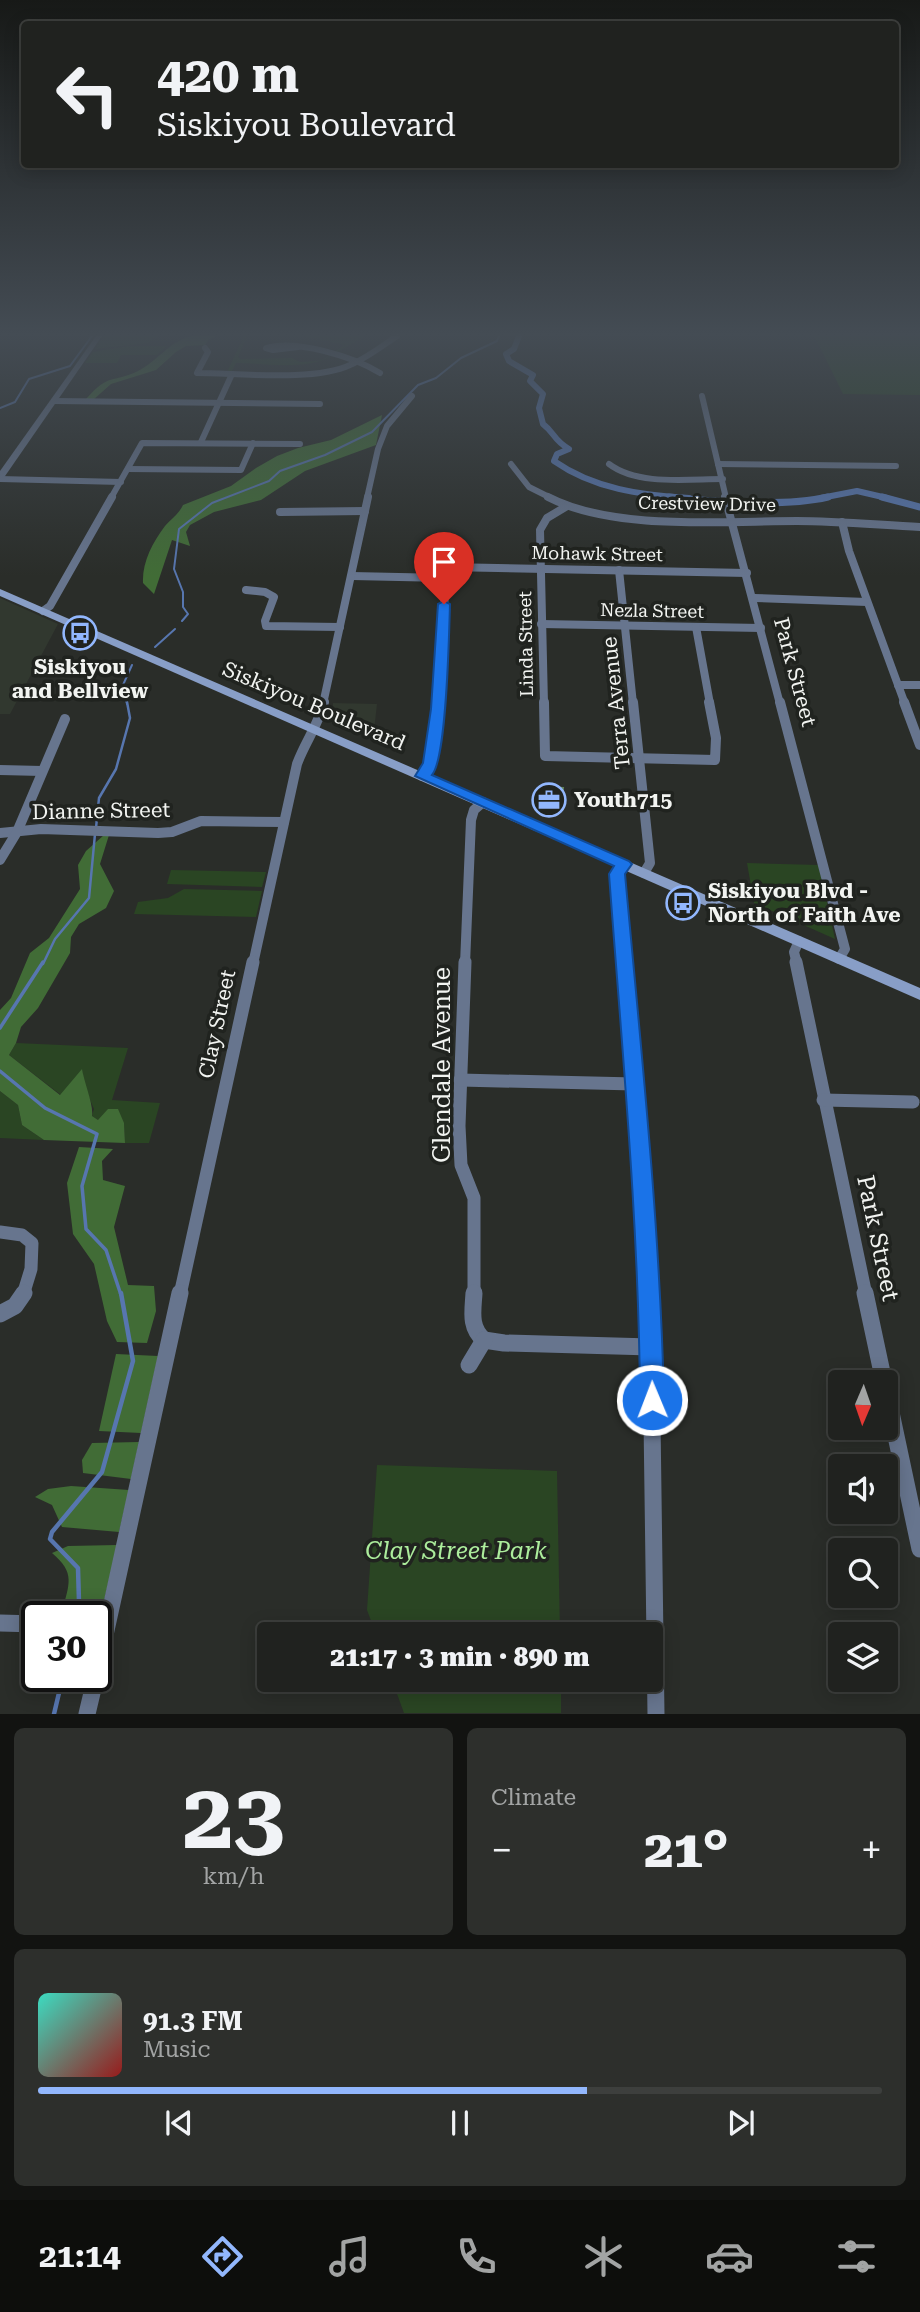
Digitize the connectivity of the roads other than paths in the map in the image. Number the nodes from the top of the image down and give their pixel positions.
1 (43, 416) edge
2 (214, 416) edge
3 (396, 416) edge
4 (706, 416) edge
5 (201, 442) junction
6 (253, 443) junction
7 (300, 444) dead end
8 (511, 464) dead end
9 (609, 464) dead end
10 (718, 464) junction
11 (895, 466) dead end
12 (128, 469) junction
13 (0, 478) edge
14 (723, 479) junction
15 (121, 482) junction
16 (567, 506) junction
17 (365, 511) junction
18 (280, 512) dead end
19 (733, 520) junction
20 (842, 522) junction
21 (920, 527) edge
22 (452, 544) dead end
23 (447, 567) junction
24 (541, 569) junction
25 (620, 570) junction
26 (747, 573) junction
27 (352, 576) junction
28 (446, 578) junction
29 (246, 590) dead end
30 (0, 592) edge
31 (754, 598) junction
32 (867, 602) junction
33 (43, 611) junction
34 (541, 624) junction
35 (626, 626) junction
36 (340, 627) junction
37 (696, 627) junction
38 (761, 628) junction
39 (898, 685) junction
40 (920, 685) edge
41 (65, 719) dead end
42 (313, 729) junction
43 (920, 745) edge
44 (640, 759) junction
45 (0, 770) edge
46 (42, 771) junction
47 (422, 776) junction
48 (483, 802) junction
49 (284, 821) junction
50 (17, 832) junction
51 (0, 833) edge
52 (0, 860) edge
53 (624, 864) junction
54 (644, 873) junction
55 (799, 941) junction
56 (839, 959) junction
57 (920, 994) edge
58 (460, 1080) junction
59 (635, 1084) junction
60 (823, 1100) junction
61 (913, 1102) dead end
62 (0, 1232) edge
63 (0, 1314) edge
64 (484, 1340) junction
65 (651, 1348) junction
66 (469, 1365) dead end
67 (881, 1370) edge
68 (897, 1440) edge
69 (920, 1549) edge
70 (108, 1601) edge
71 (0, 1623) edge
72 (21, 1624) edge
73 (93, 1692) edge
74 (88, 1713) edge
75 (656, 1713) edge

1 - 13 street
2 - 5 street
3 - 17 street, Clay Street
4 - 10 street, Park Street
5 - 6 street
5 - 12 street
6 - 7 street
6 - 12 street
8 - 16 street, Crestview Drive
9 - 14 street
10 - 11 street
10 - 14 street, Park Street
12 - 15 street
13 - 15 street
14 - 19 street, Park Street
15 - 33 street
16 - 19 street, Crestview Drive
16 - 24 street, Linda Street
17 - 18 street
17 - 27 street, Clay Street
19 - 20 street, Crestview Drive
19 - 26 street, Park Street
20 - 21 street, Crestview Drive
20 - 32 street
22 - 23 street
23 - 24 street, Mohawk Street
23 - 28 street
24 - 25 street, Mohawk Street
24 - 34 street, Linda Street
25 - 26 street, Mohawk Street
25 - 35 street, Terra Avenue
26 - 31 street, Park Street
27 - 28 street
27 - 36 street, Clay Street
28 - 47 street
29 - 36 street
30 - 33 main road, Siskiyou Boulevard
31 - 32 street
31 - 38 street, Park Street
32 - 39 street
33 - 42 main road, Siskiyou Boulevard
34 - 35 street, Nezla Street
34 - 44 street, Linda Street
35 - 37 street, Nezla Street
35 - 44 street, Terra Avenue
36 - 42 street, Clay Street
37 - 38 street, Nezla Street
37 - 44 street
38 - 56 street, Park Street
39 - 40 street
39 - 43 street
41 - 46 street
42 - 47 main road, Siskiyou Boulevard
42 - 49 street, Clay Street
44 - 54 street, Terra Avenue
45 - 46 street
46 - 50 street
47 - 48 main road, Siskiyou Boulevard
48 - 53 main road, Siskiyou Boulevard
48 - 58 street, Glendale Avenue
49 - 50 street, Dianne Street
49 - 70 street, Clay Street
50 - 51 street, Dianne Street
50 - 52 street
53 - 54 main road, Siskiyou Boulevard
53 - 59 street
54 - 55 main road, Siskiyou Boulevard
55 - 56 main road, Siskiyou Boulevard
55 - 60 street, Park Street
56 - 57 main road, Siskiyou Boulevard
58 - 59 street
58 - 64 street, Glendale Avenue
59 - 65 street
60 - 61 street
60 - 67 street, Park Street
62 - 63 street
64 - 65 street
64 - 66 street
65 - 75 street
68 - 69 street
71 - 72 street
73 - 74 street, Clay Street

